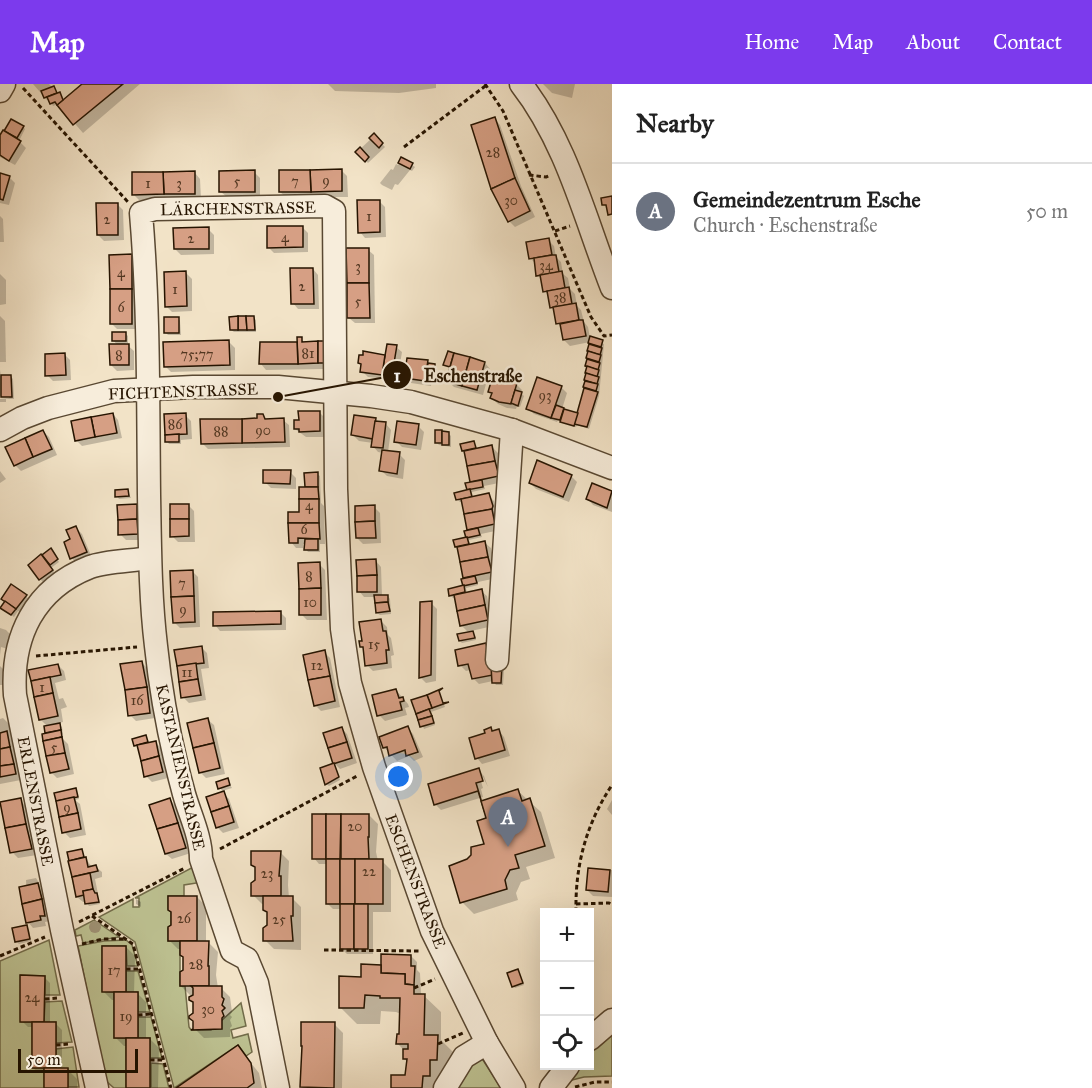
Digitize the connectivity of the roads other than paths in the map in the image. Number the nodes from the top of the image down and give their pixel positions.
1 (4, 84) edge
2 (521, 84) edge
3 (0, 91) edge
4 (334, 211) joint
5 (141, 213) joint
6 (612, 288) edge
7 (148, 389) junction
8 (334, 392) junction
9 (0, 430) edge
10 (512, 430) junction
11 (612, 468) edge
12 (149, 558) junction
13 (497, 660) dead end
14 (612, 1020) edge
15 (483, 1035) junction
16 (594, 1036) edge
17 (564, 1070) edge
18 (97, 1088) edge
19 (278, 1088) edge
20 (445, 1088) edge
21 (514, 1088) edge
22 (551, 1088) edge

1 - 3 street
2 - 6 street
4 - 5 street, LÄRCHENSTRASSE
4 - 8 street, ESCHENSTRASSE
5 - 7 street, KASTANIENSTRASSE
7 - 8 street, FICHTENSTRASSE
7 - 9 street, FICHTENSTRASSE
7 - 12 street, KASTANIENSTRASSE
8 - 10 street, FICHTENSTRASSE
8 - 15 street, ESCHENSTRASSE
10 - 11 street, FICHTENSTRASSE
10 - 13 street
12 - 18 street, ERLENSTRASSE
12 - 19 street, KASTANIENSTRASSE
14 - 16 street
15 - 20 street
15 - 21 street, ESCHENSTRASSE
17 - 22 street

